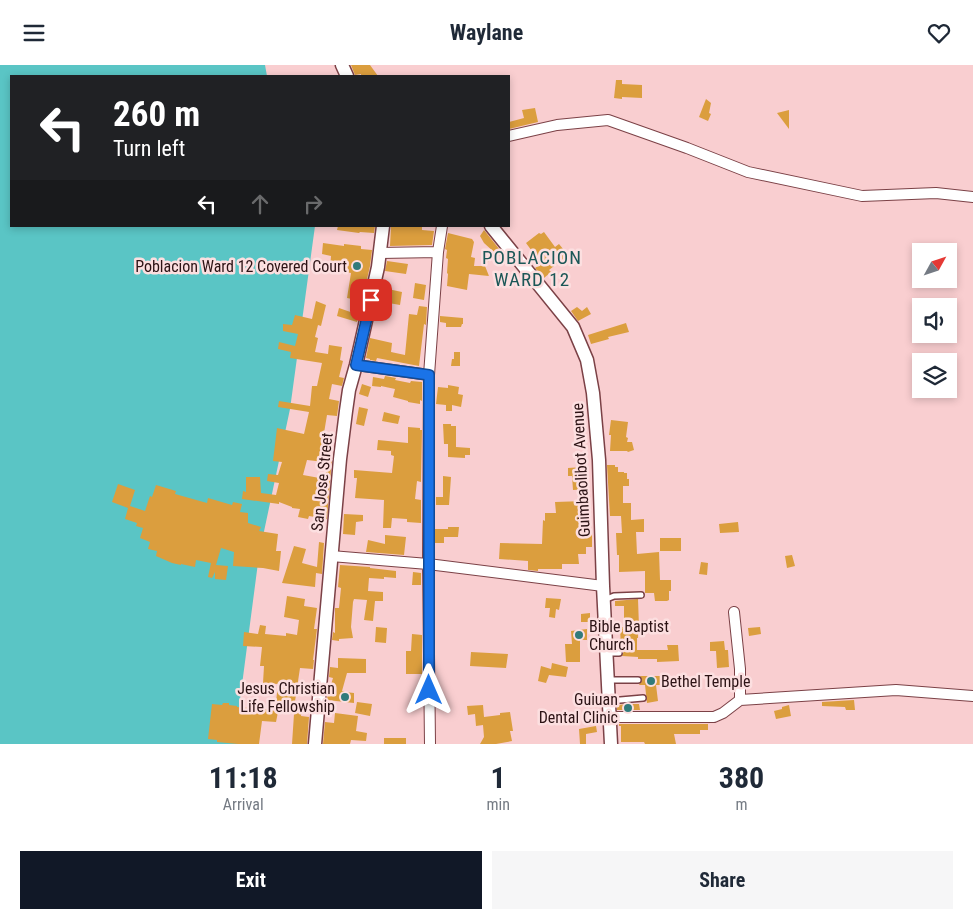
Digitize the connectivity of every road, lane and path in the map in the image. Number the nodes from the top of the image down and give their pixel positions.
1 (510, 136) edge
2 (973, 197) edge
3 (383, 227) edge
4 (442, 227) edge
5 (492, 227) edge
6 (438, 252) junction
7 (380, 253) junction
8 (356, 365) junction
9 (429, 375) junction
10 (331, 556) junction
11 (428, 564) junction
12 (603, 586) junction
13 (641, 595) dead end
14 (603, 600) junction
15 (734, 612) dead end
16 (608, 680) junction
17 (638, 680) dead end
18 (973, 696) edge
19 (643, 698) dead end
20 (609, 701) junction
21 (740, 701) junction
22 (610, 717) junction
23 (315, 744) edge
24 (430, 744) edge
25 (611, 744) edge

1 - 2 street
3 - 7 street, San Jose Street
4 - 6 street
5 - 12 street, Guimbaolibot Avenue
6 - 7 street
6 - 9 street
7 - 8 street, San Jose Street
8 - 9 street
8 - 10 street, San Jose Street
9 - 11 street
10 - 11 street
10 - 23 street, San Jose Street
11 - 12 street
11 - 24 street
12 - 14 street, Guimbaolibot Avenue
13 - 14 lane
14 - 16 street, Guimbaolibot Avenue
15 - 21 street
16 - 17 lane
16 - 20 street, Guimbaolibot Avenue
18 - 21 street
19 - 20 lane
20 - 22 street, Guimbaolibot Avenue
21 - 22 street
22 - 25 street, Guimbaolibot Avenue

